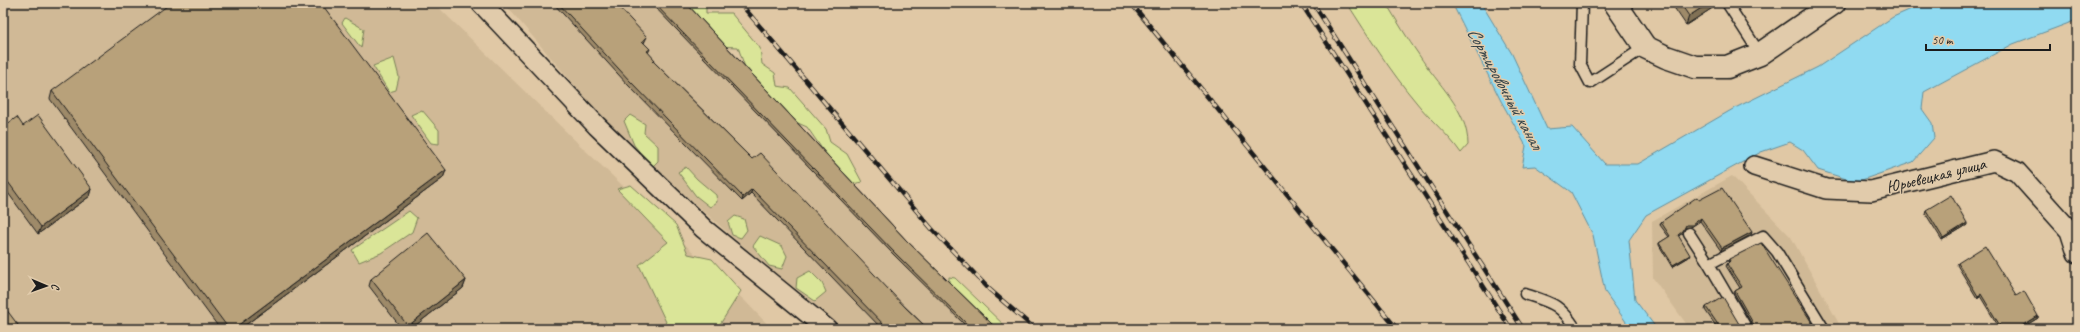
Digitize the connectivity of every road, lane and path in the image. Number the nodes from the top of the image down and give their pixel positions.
1 (481, 3) edge
2 (1582, 3) edge
3 (1615, 3) edge
4 (1727, 3) edge
5 (1834, 3) edge
6 (1645, 47) junction
7 (1760, 54) junction
8 (1754, 166) dead end
9 (2074, 229) edge
10 (1689, 233) dead end
11 (2077, 253) edge
12 (1709, 264) junction
13 (1525, 294) dead end
14 (827, 329) edge
15 (1576, 329) edge
16 (1747, 329) edge
17 (1824, 329) edge

1 - 14 street
2 - 6 lane
3 - 6 street
4 - 7 lane
5 - 7 street
6 - 7 street
8 - 9 street, Юрьевецкая улица
9 - 11 street, Юрьевецкая улица
10 - 12 lane
12 - 16 lane
12 - 17 lane
13 - 15 lane

